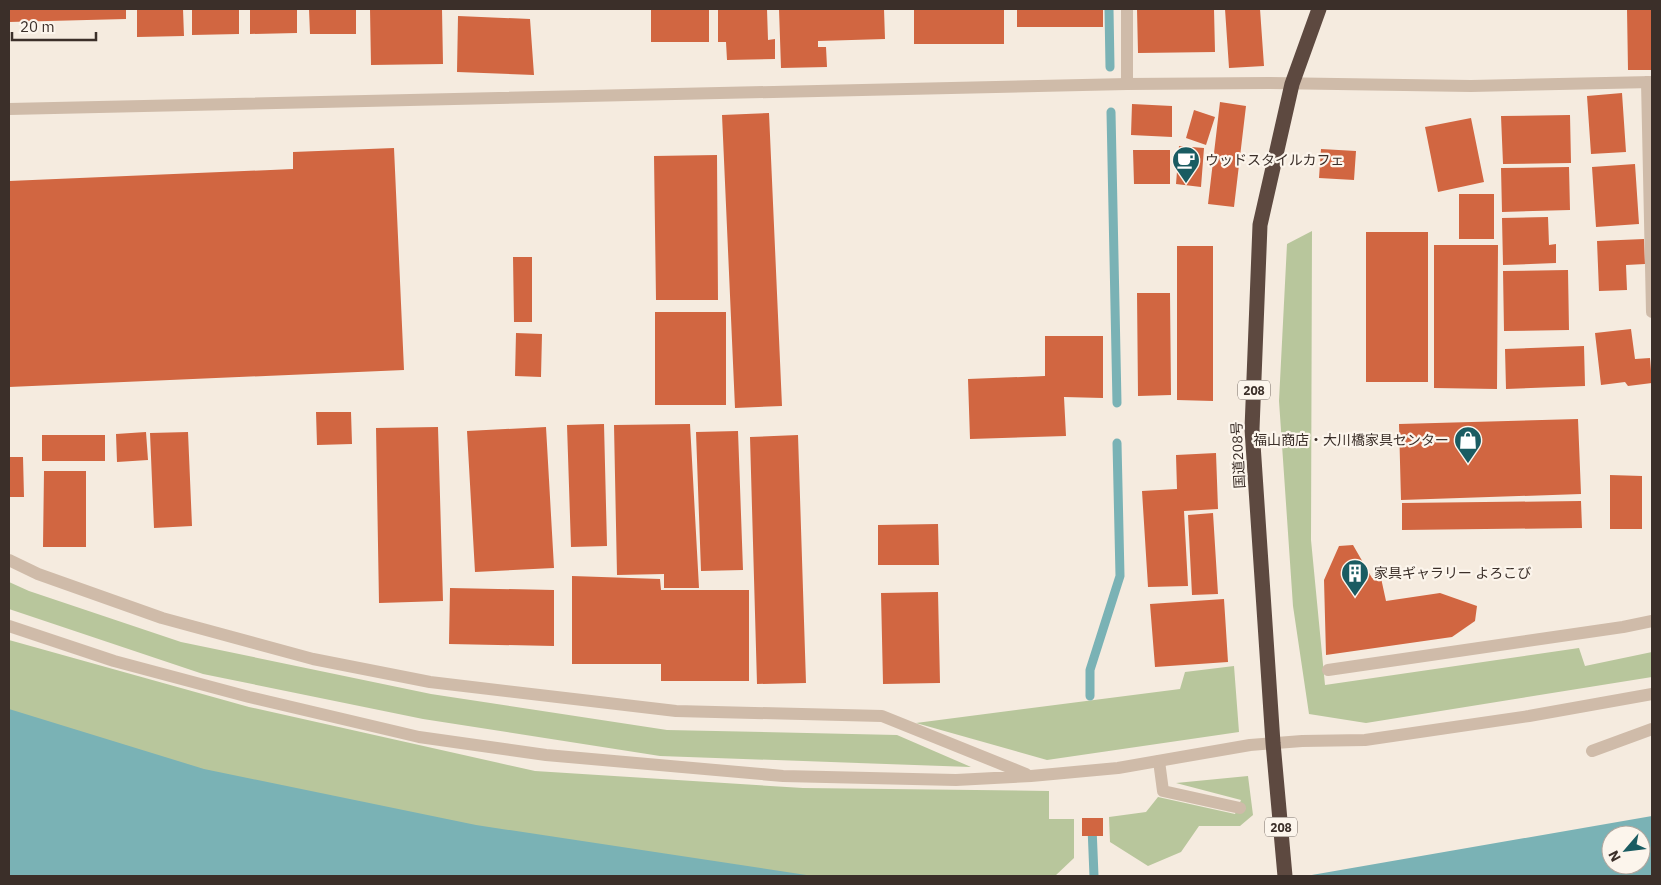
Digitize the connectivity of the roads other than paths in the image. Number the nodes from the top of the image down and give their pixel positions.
1 (1127, 9) edge
2 (1319, 9) edge
3 (1650, 82) edge
4 (1127, 84) junction
5 (1292, 84) junction
6 (9, 109) edge
7 (1652, 312) edge
8 (9, 560) edge
9 (1652, 621) edge
10 (9, 626) edge
11 (1328, 670) dead end
12 (1652, 694) edge
13 (1652, 729) edge
14 (1273, 743) junction
15 (1592, 751) dead end
16 (1159, 761) junction
17 (1031, 776) junction
18 (1240, 808) dead end
19 (1285, 876) edge

1 - 4 street
2 - 5 highway, 国道208号 / 208
3 - 5 street
3 - 7 street
4 - 5 street
4 - 6 street
5 - 14 highway, 国道208号 / 208
8 - 17 street
9 - 11 street
10 - 17 street
12 - 14 street
13 - 15 street
14 - 16 street
14 - 19 highway, 国道208号 / 208
16 - 17 street
16 - 18 street

